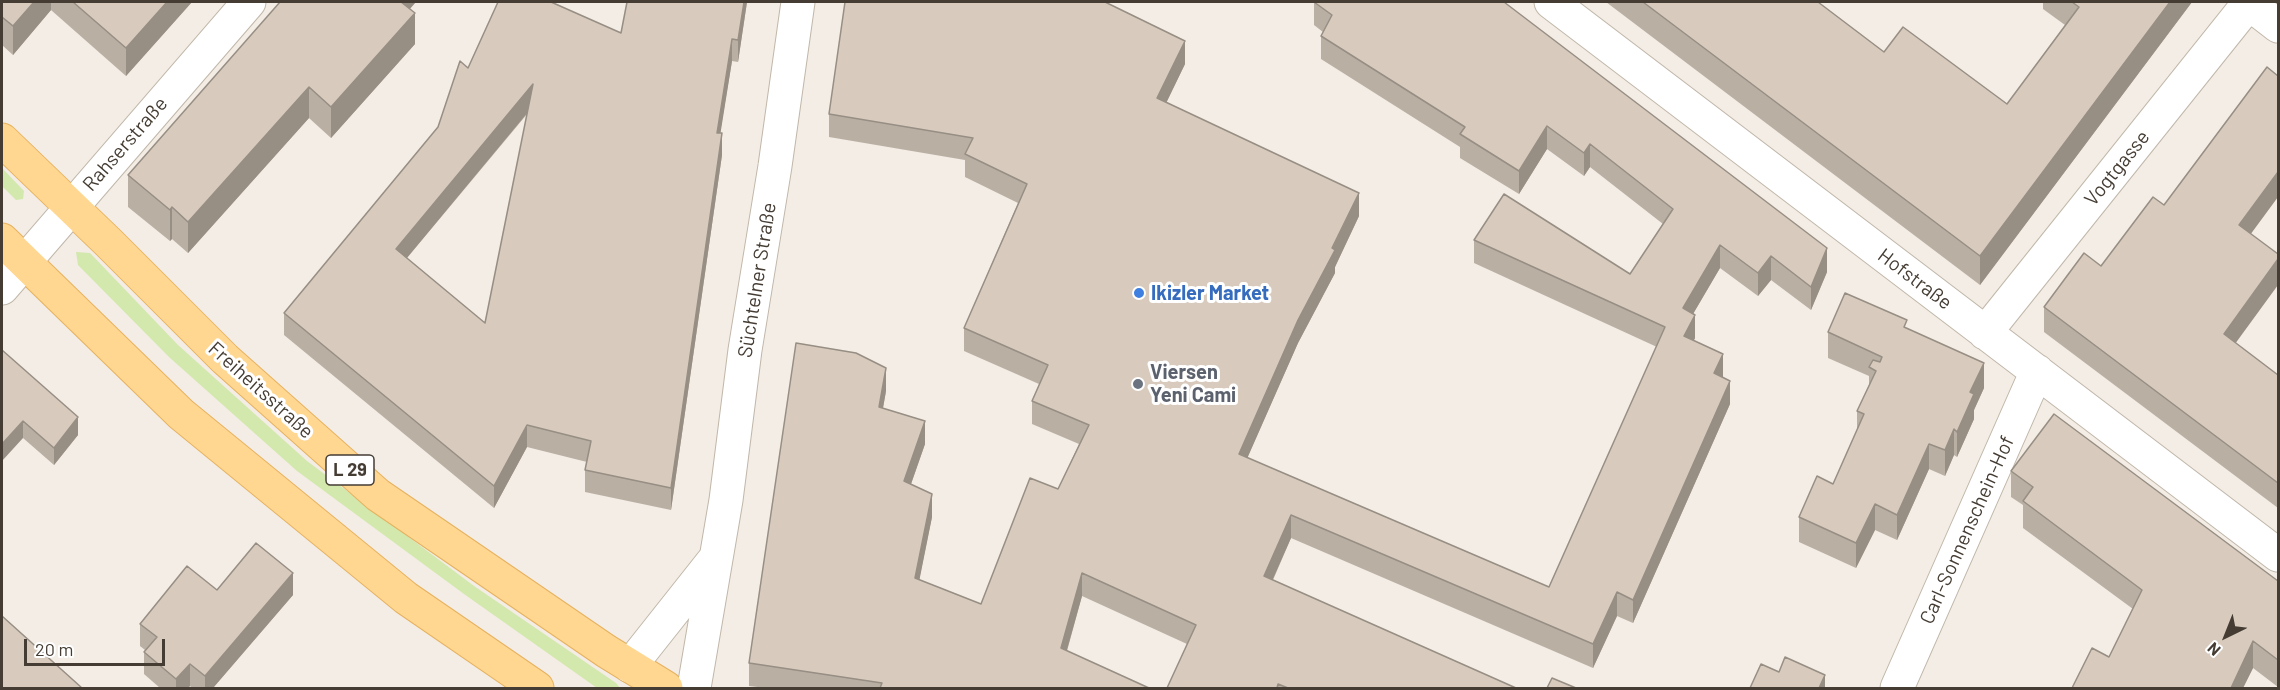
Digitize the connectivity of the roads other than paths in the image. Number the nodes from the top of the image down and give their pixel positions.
1 (249, 2) edge
2 (798, 2) edge
3 (1551, 2) edge
4 (2248, 2) edge
5 (2278, 26) edge
6 (2, 140) edge
7 (71, 207) junction
8 (12, 251) edge
9 (2, 288) edge
10 (1985, 333) junction
11 (2037, 371) junction
12 (2278, 555) edge
13 (716, 559) junction
14 (630, 666) junction
15 (537, 688) edge
16 (666, 688) edge
17 (694, 688) edge
18 (1897, 688) edge

1 - 7 street, Rahserstraße
2 - 13 street, Süchtelner Straße
3 - 10 street, Hofstraße
4 - 5 street
4 - 10 street, Vogtgasse
6 - 7 main road, Freiheitsstraße / L 29
7 - 8 street, Rahserstraße
7 - 14 main road, Freiheitsstraße / L 29
8 - 9 street, Rahserstraße
8 - 15 main road
10 - 11 street, Hofstraße
11 - 12 street, Hofstraße
11 - 18 street, Carl-Sonnenschein-Hof
13 - 14 street, Süchtelner Straße
13 - 17 street, Süchtelner Straße
14 - 16 main road, Freiheitsstraße / L 29

